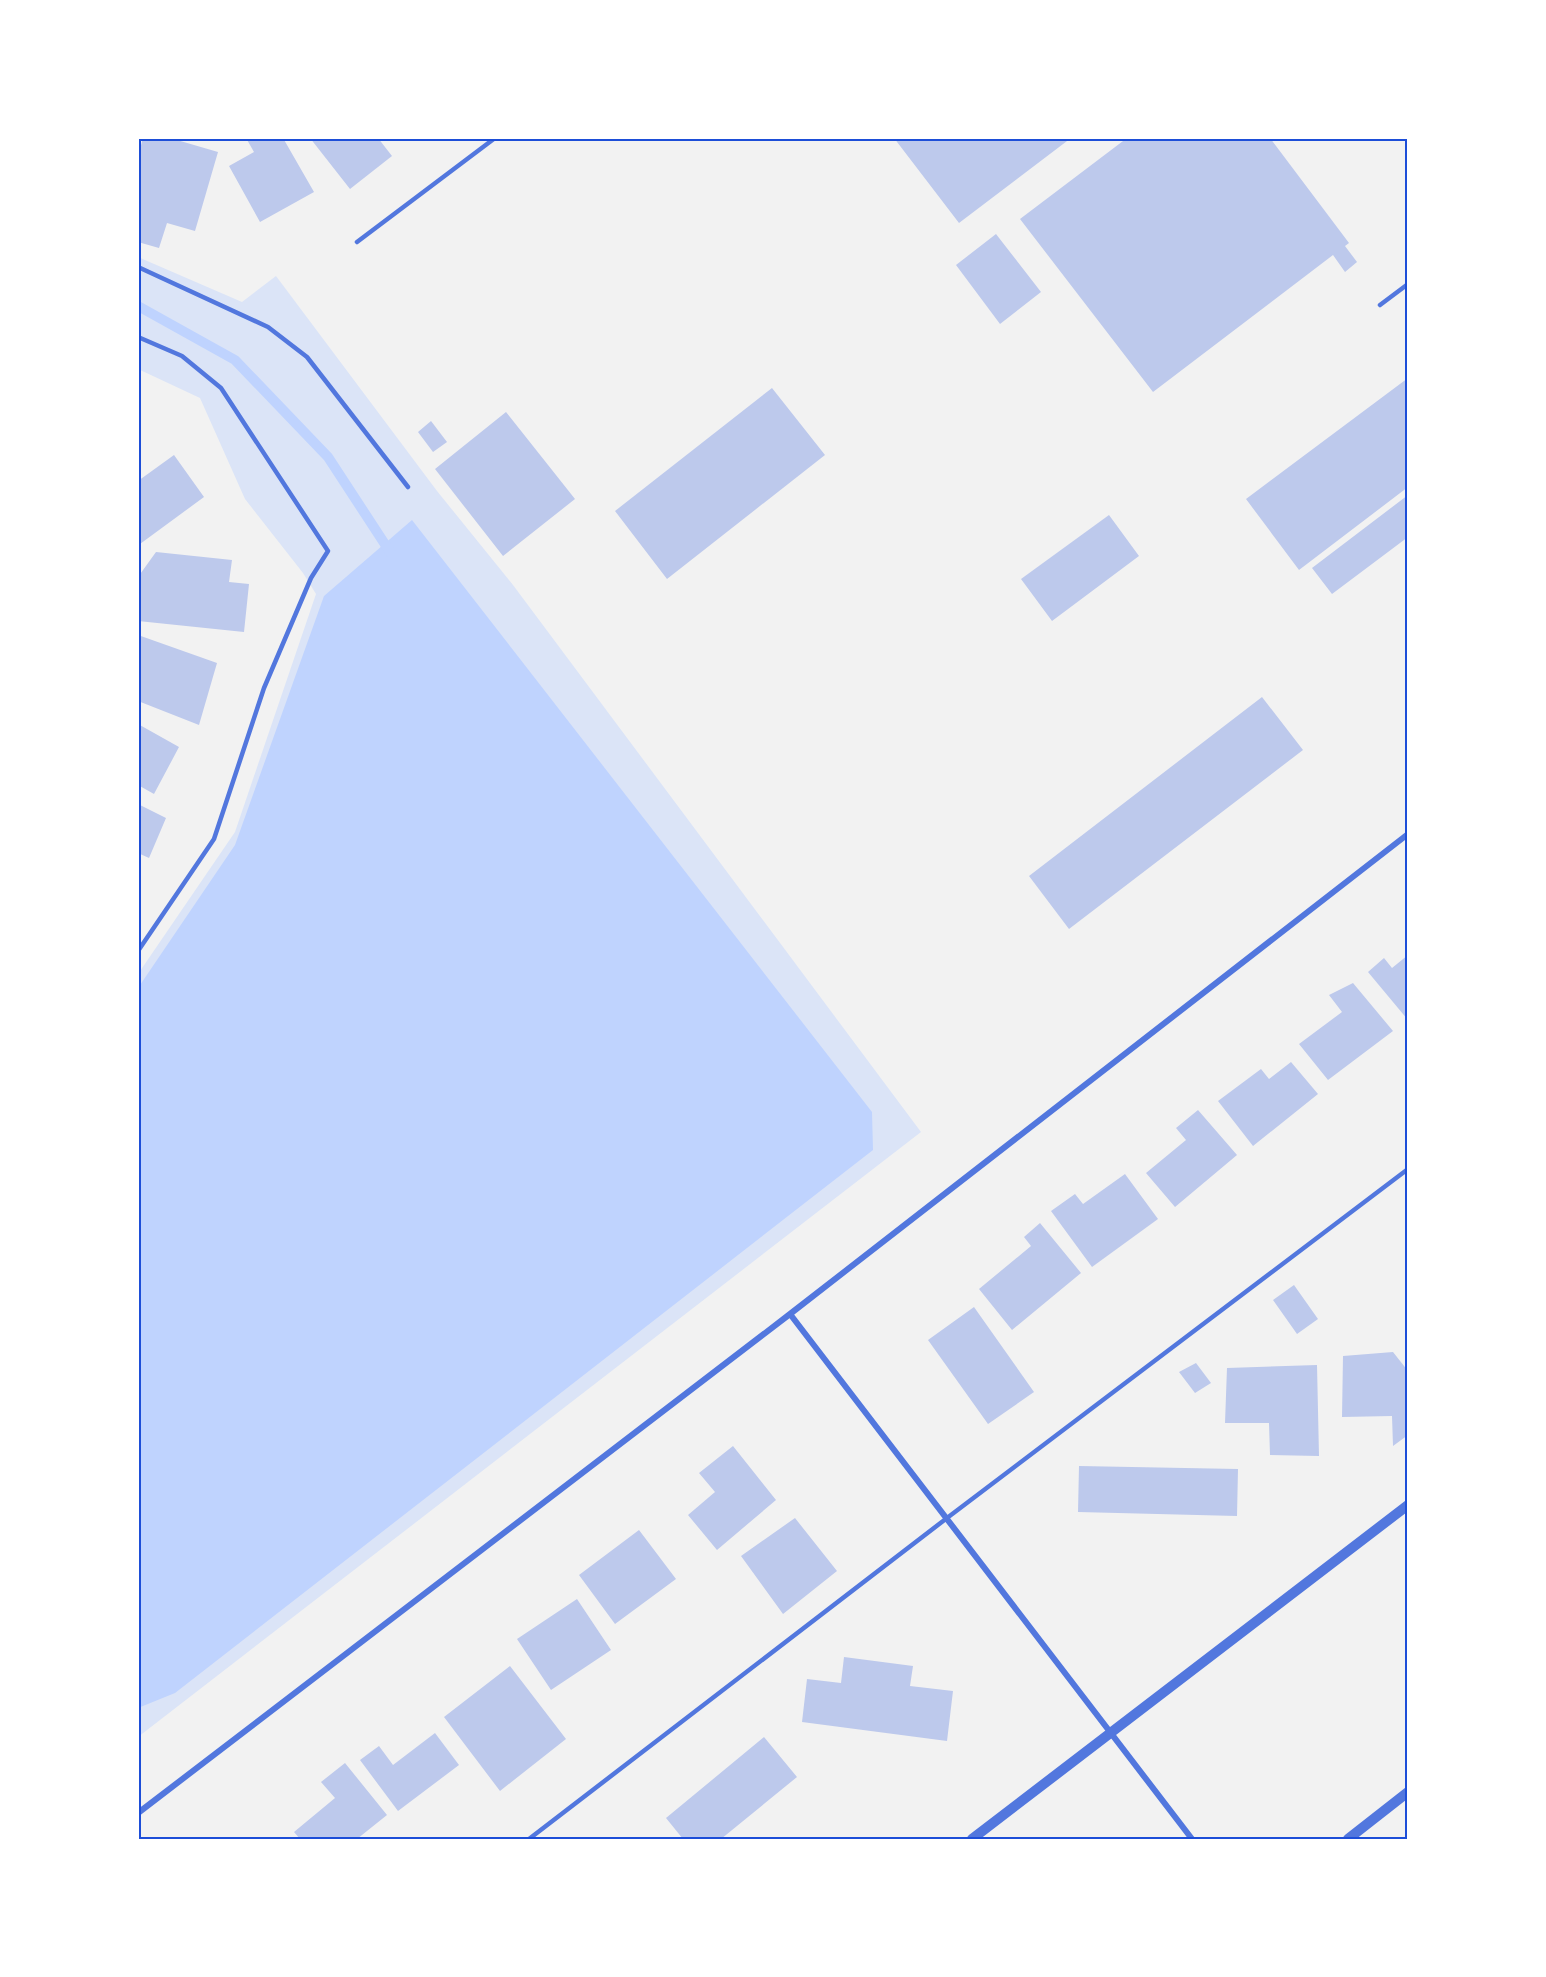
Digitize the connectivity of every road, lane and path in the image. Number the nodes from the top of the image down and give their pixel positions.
1 (495, 138) edge
2 (357, 242) dead end
3 (138, 267) edge
4 (1408, 284) edge
5 (1380, 305) dead end
6 (138, 337) edge
7 (408, 487) dead end
8 (1408, 834) edge
9 (138, 951) edge
10 (1408, 1169) edge
11 (790, 1314) junction
12 (1408, 1505) edge
13 (947, 1518) junction
14 (1111, 1733) junction
15 (1408, 1792) edge
16 (138, 1813) edge
17 (529, 1839) edge
18 (972, 1839) edge
19 (1192, 1839) edge
20 (1348, 1839) edge

1 - 2 lane
3 - 7 lane
4 - 5 lane
6 - 9 lane
8 - 11 street
10 - 13 lane
11 - 13 street
11 - 16 street
12 - 14 street
13 - 14 street
13 - 17 lane
14 - 18 street
14 - 19 street
15 - 20 street

